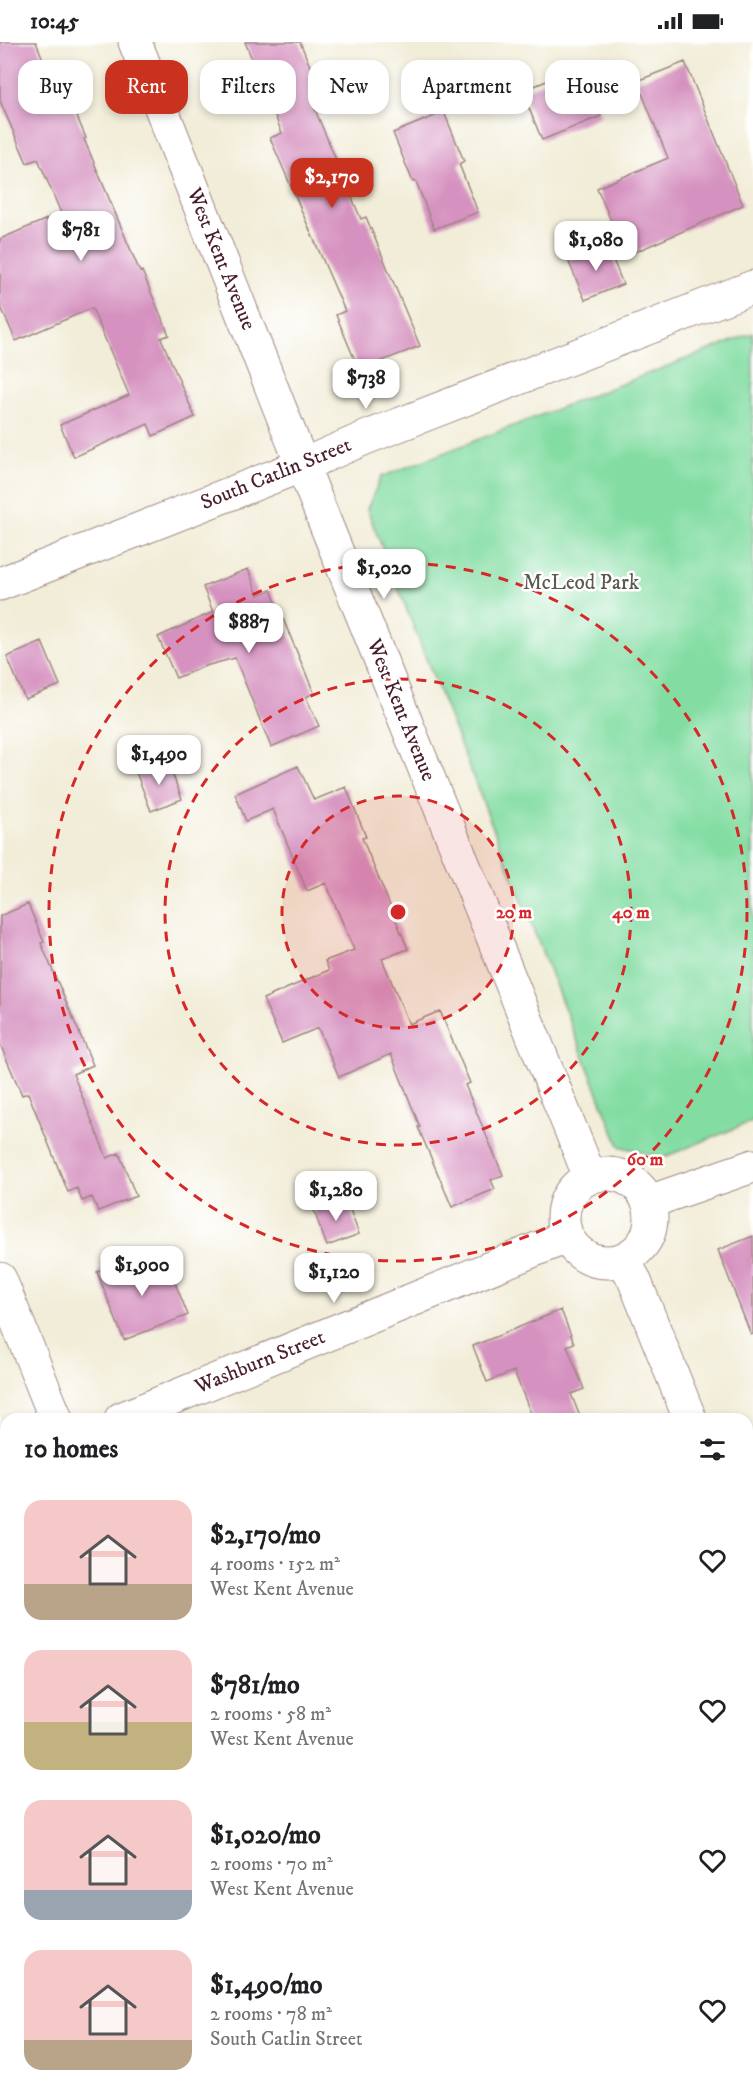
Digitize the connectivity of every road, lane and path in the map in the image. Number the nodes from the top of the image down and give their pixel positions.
1 (135, 42) edge
2 (753, 287) edge
3 (303, 465) junction
4 (0, 584) edge
5 (753, 1166) edge
6 (590, 1177) junction
7 (649, 1204) junction
8 (566, 1237) junction
9 (623, 1259) junction
10 (0, 1280) edge
11 (54, 1413) edge
12 (136, 1413) edge
13 (688, 1413) edge

1 - 3 street, West Kent Avenue
2 - 3 street, South Catlin Street
3 - 4 street, South Catlin Street
3 - 6 street, West Kent Avenue
5 - 7 street
6 - 7 street
6 - 8 street
7 - 9 street
8 - 9 street
8 - 12 street, Washburn Street
9 - 13 street
10 - 11 street

